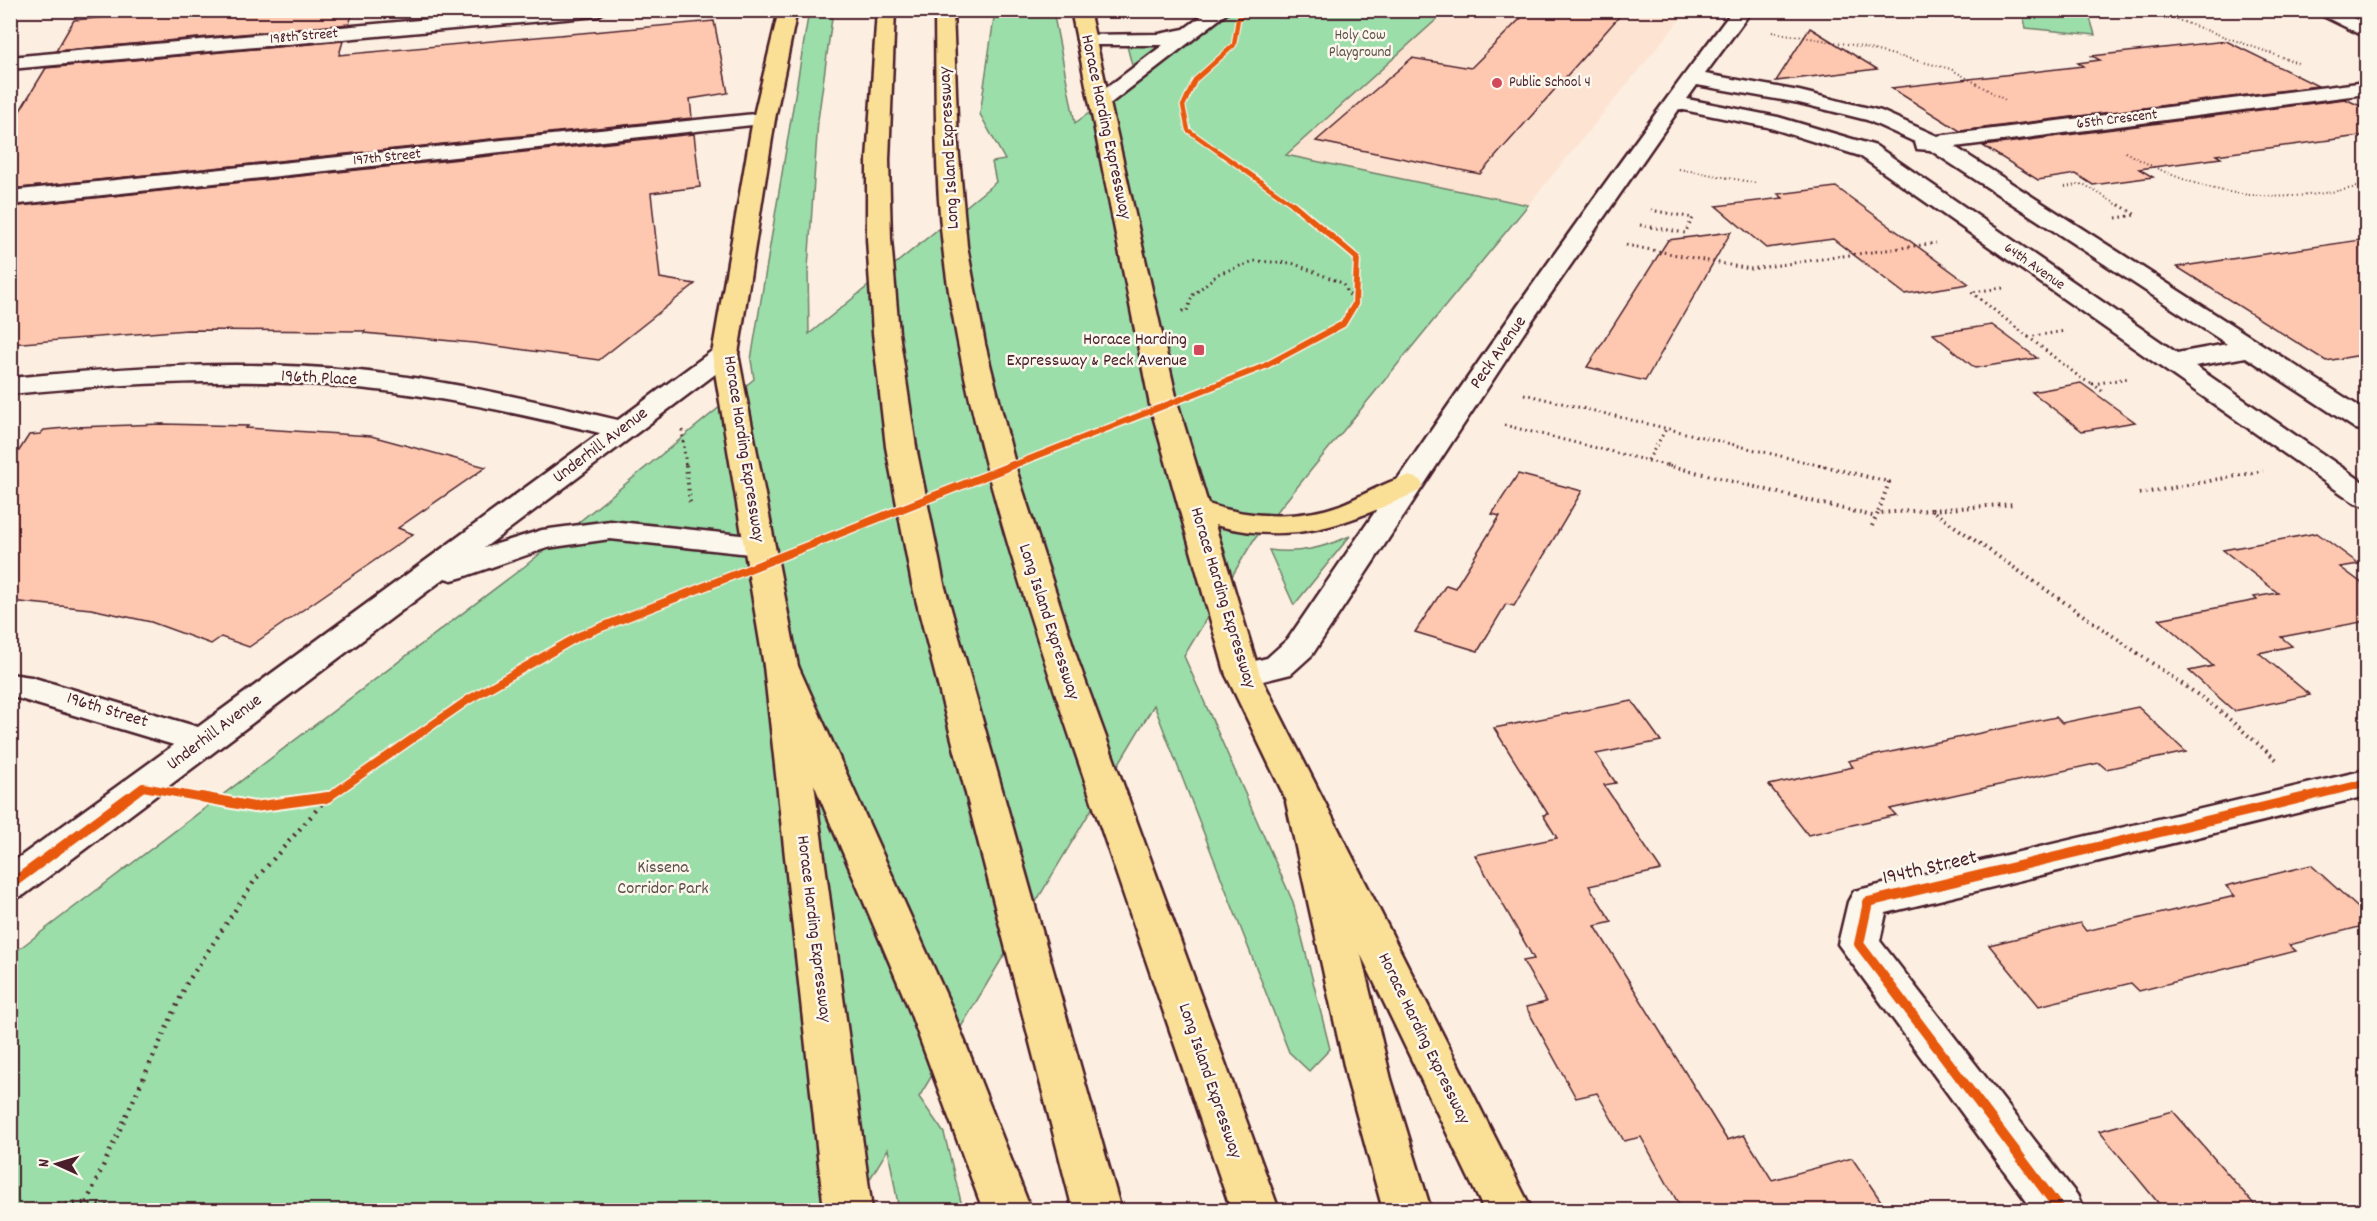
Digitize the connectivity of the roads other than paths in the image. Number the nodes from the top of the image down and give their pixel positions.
1 (598, 10) edge
2 (788, 10) edge
3 (886, 10) edge
4 (944, 10) edge
5 (1080, 10) edge
6 (1222, 10) edge
7 (1743, 10) edge
8 (2320, 10) edge
9 (2367, 31) edge
10 (1194, 32) junction
11 (1087, 39) junction
12 (10, 63) edge
13 (1692, 78) junction
14 (2367, 88) edge
15 (1100, 102) junction
16 (1672, 102) junction
17 (764, 119) junction
18 (1934, 143) junction
19 (1868, 152) junction
20 (10, 198) edge
21 (2253, 348) junction
22 (725, 354) junction
23 (2172, 362) junction
24 (10, 386) edge
25 (2367, 423) edge
26 (624, 430) junction
27 (1408, 485) junction
28 (2367, 497) edge
29 (1194, 509) junction
30 (759, 546) junction
31 (419, 582) junction
32 (781, 666) junction
33 (1243, 675) junction
34 (10, 685) edge
35 (203, 741) junction
36 (2367, 783) edge
37 (1305, 802) junction
38 (10, 885) edge
39 (848, 1210) edge
40 (1007, 1210) edge
41 (1097, 1210) edge
42 (1255, 1210) edge
43 (1407, 1210) edge
44 (1508, 1210) edge
45 (2060, 1210) edge

1 - 12 street, 198th Street
2 - 17 main road, Horace Harding Expressway
3 - 41 main road
4 - 42 main road, Long Island Expressway
5 - 11 main road, Horace Harding Expressway
6 - 10 street
7 - 13 street, Peck Avenue
8 - 9 street
10 - 11 street
10 - 15 street
11 - 15 main road, Horace Harding Expressway
13 - 16 street, Peck Avenue
13 - 18 street
14 - 18 street, 65th Crescent
15 - 29 main road, Horace Harding Expressway
16 - 19 street, 64th Avenue
16 - 27 street, Peck Avenue
17 - 20 street, 197th Street
17 - 22 main road, Horace Harding Expressway
18 - 19 street, 65th Crescent
18 - 21 street
19 - 23 street, 64th Avenue
21 - 23 street
21 - 25 street
22 - 26 street, Underhill Avenue
22 - 30 main road, Horace Harding Expressway
23 - 28 street, 64th Avenue
24 - 26 street, 196th Place
26 - 31 street, Underhill Avenue
27 - 29 main road
27 - 33 street, Peck Avenue
29 - 33 main road, Horace Harding Expressway
30 - 31 street, Underhill Avenue
30 - 32 main road, Horace Harding Expressway
31 - 35 street, Underhill Avenue
32 - 39 main road, Horace Harding Expressway
32 - 40 main road
33 - 37 main road, Horace Harding Expressway
34 - 35 street, 196th Street
35 - 38 street, Underhill Avenue
36 - 45 street, 194th Street
37 - 43 main road
37 - 44 main road, Horace Harding Expressway

